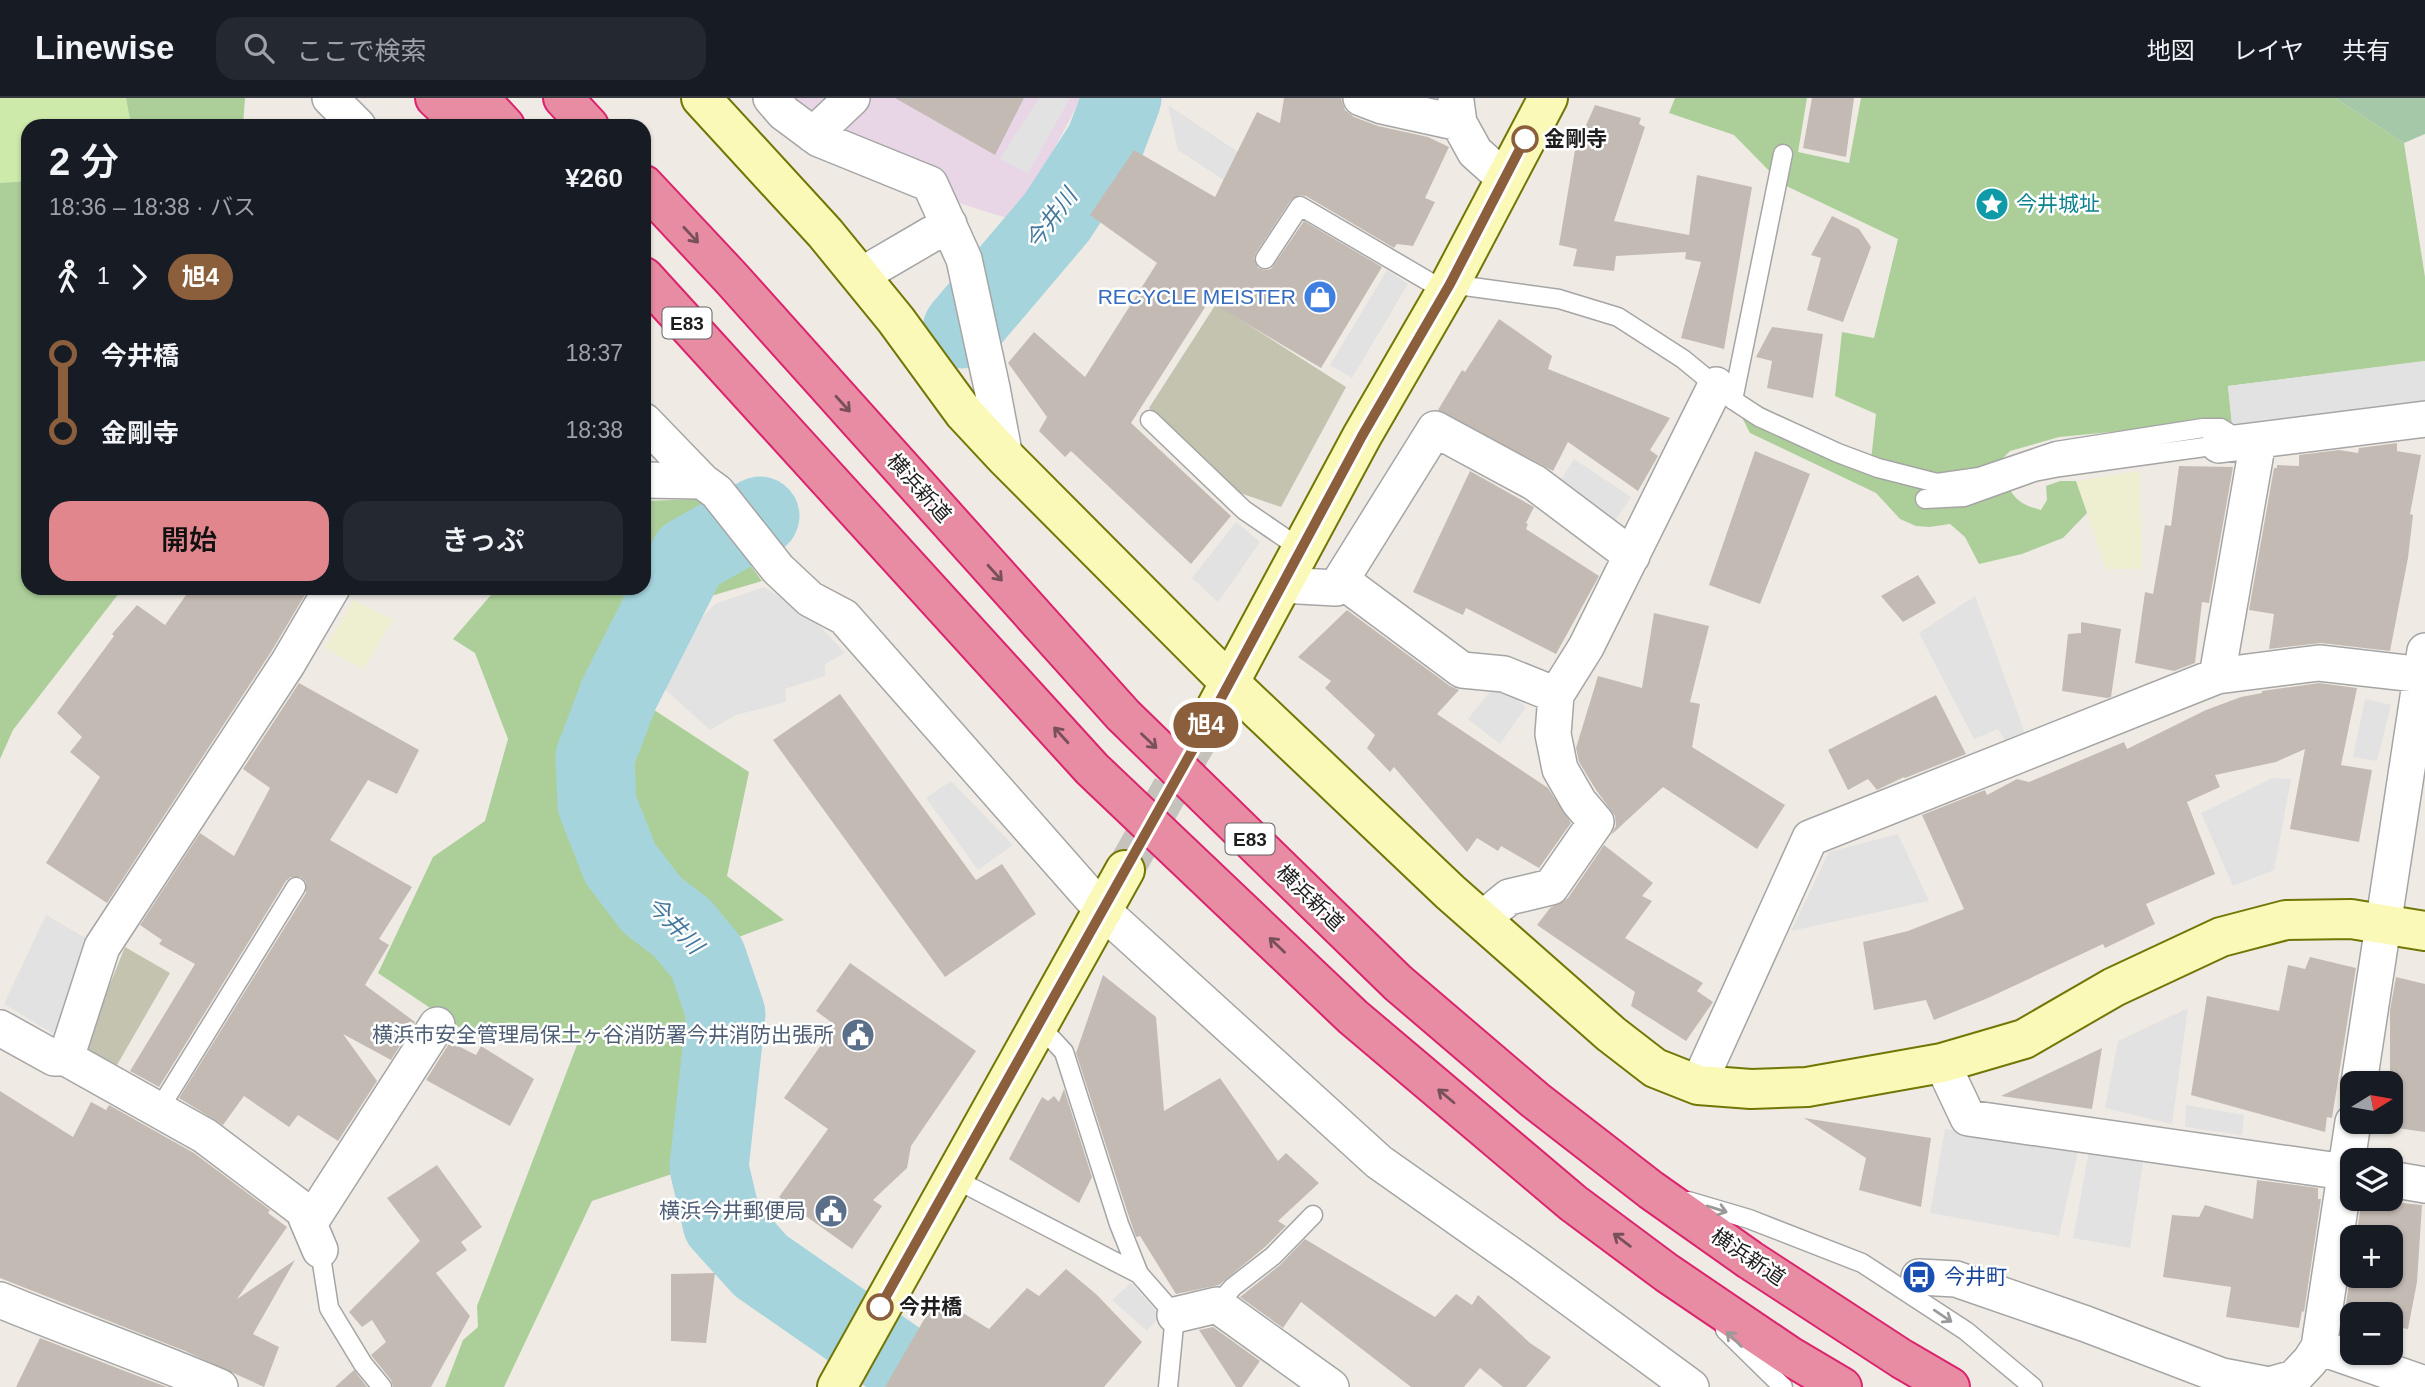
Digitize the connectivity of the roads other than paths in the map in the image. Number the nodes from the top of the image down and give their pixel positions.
1 (330, 98) edge
2 (435, 98) edge
3 (479, 98) edge
4 (563, 98) edge
5 (701, 98) edge
6 (771, 98) edge
7 (852, 98) edge
8 (1361, 98) edge
9 (1548, 98) edge
10 (1457, 111) edge
11 (351, 119) edge
12 (458, 119) edge
13 (498, 119) edge
14 (582, 119) edge
15 (813, 135) junction
16 (1783, 154) dead end
17 (1504, 178) junction
18 (651, 192) edge
19 (949, 225) junction
20 (1265, 259) dead end
21 (860, 276) junction
22 (651, 285) edge
23 (1447, 287) junction
24 (651, 297) edge
25 (729, 369) junction
26 (1725, 393) junction
27 (2425, 419) edge
28 (1150, 420) dead end
29 (651, 428) edge
30 (2240, 443) junction
31 (1005, 457) junction
32 (651, 481) edge
33 (709, 486) junction
34 (1925, 499) dead end
35 (1301, 549) junction
36 (1632, 556) junction
37 (1341, 580) junction
38 (1282, 585) junction
39 (328, 595) edge
40 (2424, 667) edge
41 (2217, 676) junction
42 (1229, 682) junction
43 (1556, 695) junction
44 (1211, 717) tunnel mouth
45 (1125, 870) tunnel mouth
46 (296, 887) dead end
47 (1103, 911) junction
48 (1481, 920) junction
49 (2383, 924) junction
50 (2425, 931) edge
51 (437, 1025) dead end
52 (1039, 1025) junction
53 (0, 1028) edge
54 (65, 1058) junction
55 (1942, 1063) junction
56 (2361, 1071) edge
57 (1698, 1085) junction
58 (158, 1111) junction
59 (2340, 1172) edge
60 (953, 1178) junction
61 (2403, 1181) edge
62 (2425, 1185) edge
63 (1651, 1190) junction
64 (2342, 1211) edge
65 (1313, 1215) dead end
66 (315, 1237) junction
67 (1667, 1273) junction
68 (1139, 1274) junction
69 (1919, 1277) dead end
70 (0, 1300) edge
71 (1217, 1306) junction
72 (1175, 1315) junction
73 (2319, 1347) junction
74 (844, 1375) edge
75 (2425, 1384) edge
76 (220, 1387) edge
77 (382, 1387) edge
78 (1168, 1387) edge
79 (1332, 1387) edge
80 (1691, 1387) edge
81 (1783, 1387) edge
82 (1842, 1387) edge
83 (1950, 1387) edge
84 (2033, 1387) edge

1 - 11 street
2 - 12 highway
3 - 13 highway
4 - 14 highway
5 - 21 street
6 - 15 street
7 - 15 street
8 - 10 street
9 - 17 street
10 - 17 street
15 - 19 street
16 - 26 lane
17 - 23 street
18 -> 63 highway, 横浜新道 / E83
19 - 21 street
19 - 31 street
20 - 23 lane
21 - 31 street
22 - 25 highway, E83
23 - 26 lane
23 - 35 street
24 - 25 highway
67 -> 25 highway, E83
26 - 30 lane
26 - 36 street
27 - 30 street
28 - 35 lane
29 - 33 street
30 - 34 lane
30 - 41 street
31 - 42 street
32 - 33 street
33 - 47 street
35 - 38 street
36 - 37 street
36 - 43 street
37 - 38 street
37 - 43 street
38 - 42 street
39 - 54 street
40 - 41 street
40 - 49 street
41 - 57 street
42 - 44 street
42 - 48 street
43 - 48 street
45 - 47 street
46 - 58 lane
47 - 52 street
47 - 80 street
48 - 57 street
49 - 50 street
49 - 55 street
49 - 56 street
51 - 66 street
52 - 60 street
52 - 68 lane
53 - 54 street
54 - 58 street
55 - 57 street
55 - 59 street
58 - 66 street
60 - 68 lane
60 - 74 street
61 - 62 street
63 - 83 highway, 横浜新道 / E83
63 -> 84 lane
64 - 73 street
65 - 71 lane
66 - 77 lane
81 -> 67 lane
67 - 82 highway, E83
68 - 72 lane
69 - 73 street
70 - 76 street
71 - 72 street
71 - 79 street
72 - 78 lane
73 - 75 street

